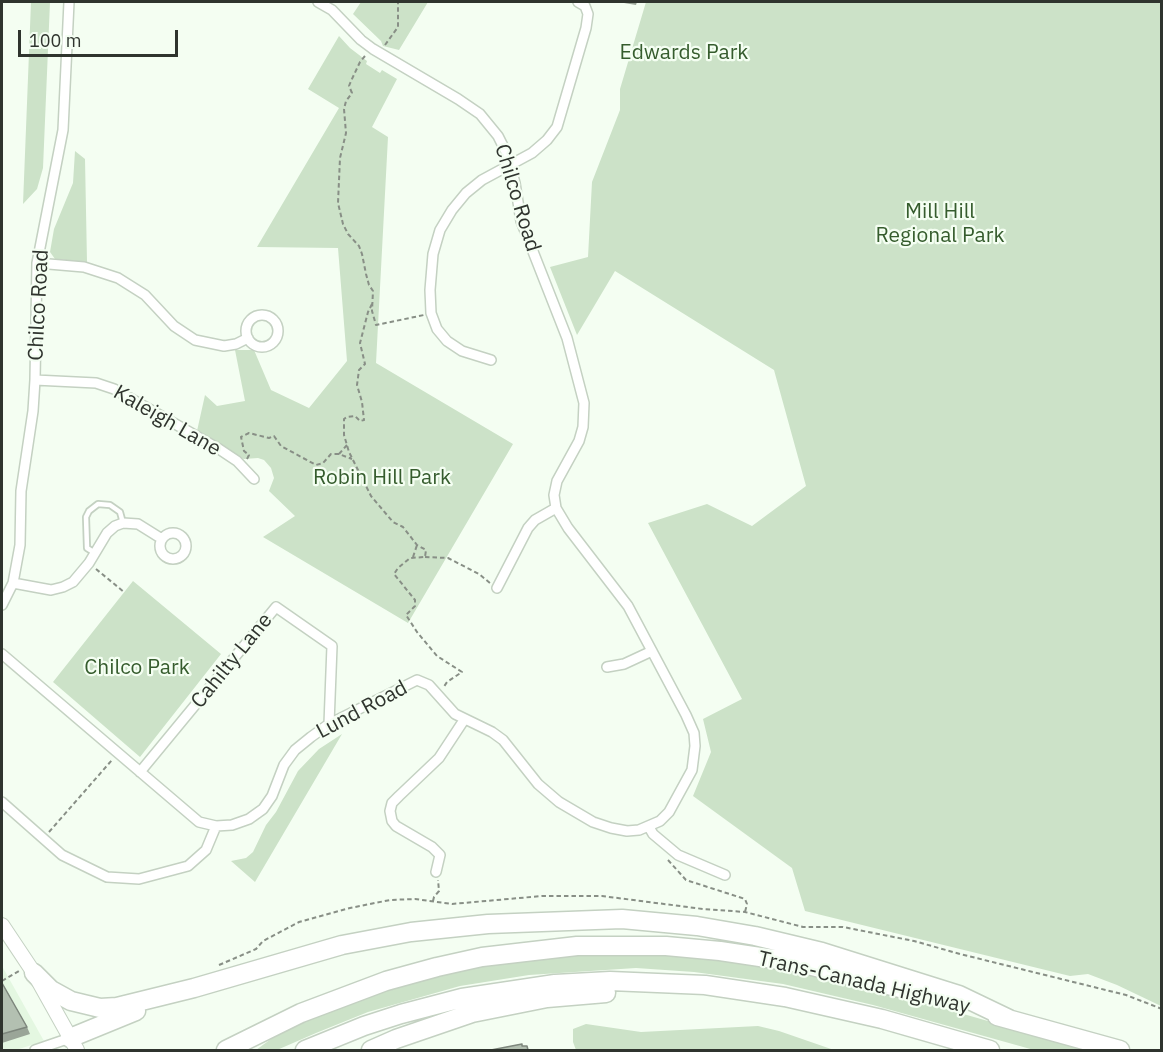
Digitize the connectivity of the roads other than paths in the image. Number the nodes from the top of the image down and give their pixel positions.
1 (69, 2) edge
2 (318, 2) edge
3 (578, 2) edge
4 (510, 165) junction
5 (37, 263) junction
6 (248, 339) dead end
7 (491, 360) dead end
8 (35, 380) junction
9 (254, 479) dead end
10 (556, 508) junction
11 (123, 523) junction
12 (162, 539) dead end
13 (95, 553) junction
14 (13, 584) junction
15 (496, 588) road end
16 (2, 605) edge
17 (652, 651) junction
18 (2, 654) edge
19 (607, 667) dead end
20 (464, 720) junction
21 (329, 724) junction
22 (140, 772) junction
23 (2, 802) edge
24 (216, 826) junction
25 (649, 827) junction
26 (436, 872) road end
27 (725, 875) dead end
28 (2, 925) edge
29 (32, 969) junction
30 (194, 988) junction
31 (785, 997) junction
32 (1009, 1019) junction
33 (73, 1044) edge
34 (35, 1050) edge
35 (226, 1050) edge
36 (305, 1050) edge
37 (371, 1050) edge
38 (990, 1050) edge
39 (1120, 1050) edge

1 - 5 street, Chilco Road
2 - 4 street, Chilco Road
3 - 4 street
4 - 7 street
4 - 10 street, Chilco Road
5 - 6 street
5 - 8 street, Chilco Road
8 - 9 street, Kaleigh Lane
8 - 14 street, Chilco Road
10 - 15 street
10 - 17 street
11 - 12 street
11 - 13 street
11 - 13 lane
13 - 14 street
14 - 16 street, Chilco Road
17 - 19 street
17 - 25 street
18 - 22 street
20 - 21 street, Lund Road
20 - 25 street, Lund Road
20 - 26 street
21 - 22 street, Cahilty Lane
21 - 24 street, Lund Road
22 - 24 street
23 - 24 street
25 - 27 street
28 - 29 main road
29 - 30 highway
29 - 33 main road
30 - 32 highway
30 - 33 highway
31 - 36 highway, Trans-Canada Highway
31 - 37 highway
31 - 38 highway, Trans-Canada Highway
32 - 35 highway, Trans-Canada Highway
32 - 39 highway, Trans-Canada Highway
33 - 34 street

